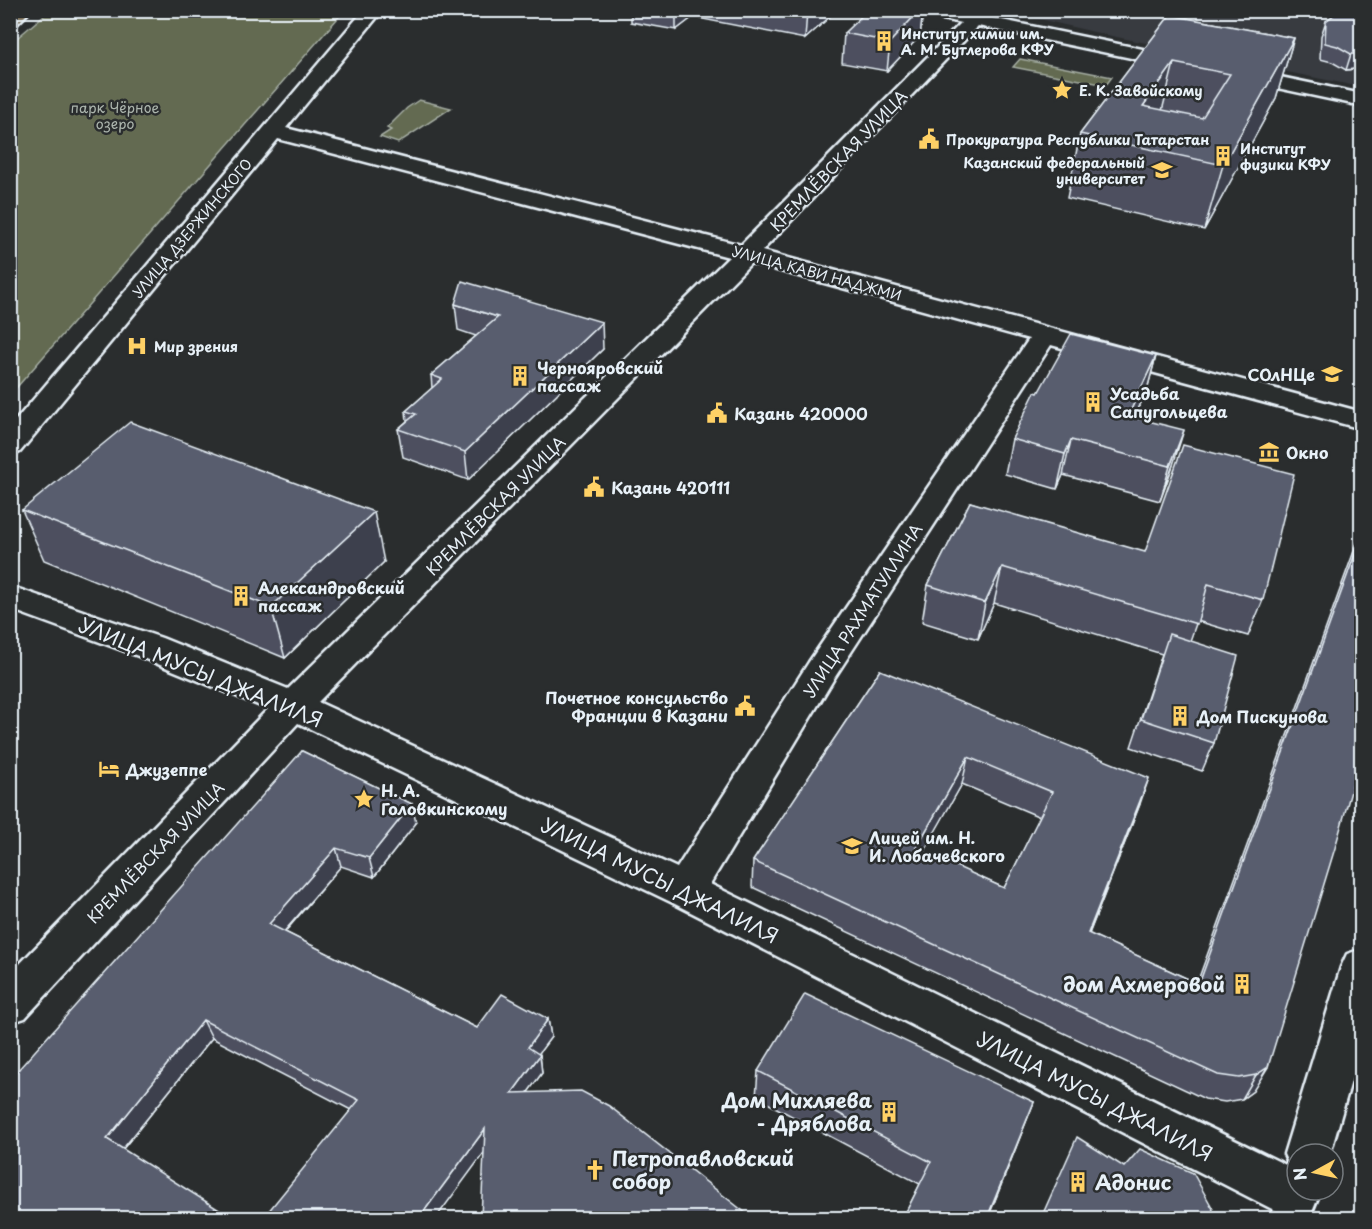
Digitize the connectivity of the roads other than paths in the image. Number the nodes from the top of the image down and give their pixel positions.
1 (22, 10) edge
2 (374, 10) edge
3 (926, 10) edge
4 (980, 15) edge
5 (10, 21) edge
6 (1362, 100) edge
7 (272, 132) junction
8 (746, 254) junction
9 (1045, 334) junction
10 (1362, 421) edge
11 (10, 446) edge
12 (10, 597) edge
13 (293, 705) junction
14 (685, 890) junction
15 (1362, 967) edge
16 (10, 1004) edge
17 (1311, 1142) edge
18 (1285, 1183) edge

1 - 5 main road
2 - 7 street, УЛИЦА ДЗЕРЖИНСКОГО
3 - 4 street
4 - 6 street
4 - 8 street, КРЕМЛЁВСКАЯ УЛИЦА
7 - 8 street, УЛИЦА КАВИ НАДЖМИ
7 - 11 street, УЛИЦА ДЗЕРЖИНСКОГО
8 - 9 street, УЛИЦА КАВИ НАДЖМИ
8 - 13 street, КРЕМЛЁВСКАЯ УЛИЦА
9 - 10 street, УЛИЦА КАВИ НАДЖМИ
9 - 14 street, УЛИЦА РАХМАТУЛЛИНА
12 - 13 street, УЛИЦА МУСЫ ДЖАЛИЛЯ
13 - 14 street, УЛИЦА МУСЫ ДЖАЛИЛЯ
13 - 16 street, КРЕМЛЁВСКАЯ УЛИЦА
14 - 18 street, УЛИЦА МУСЫ ДЖАЛИЛЯ
15 - 17 street

